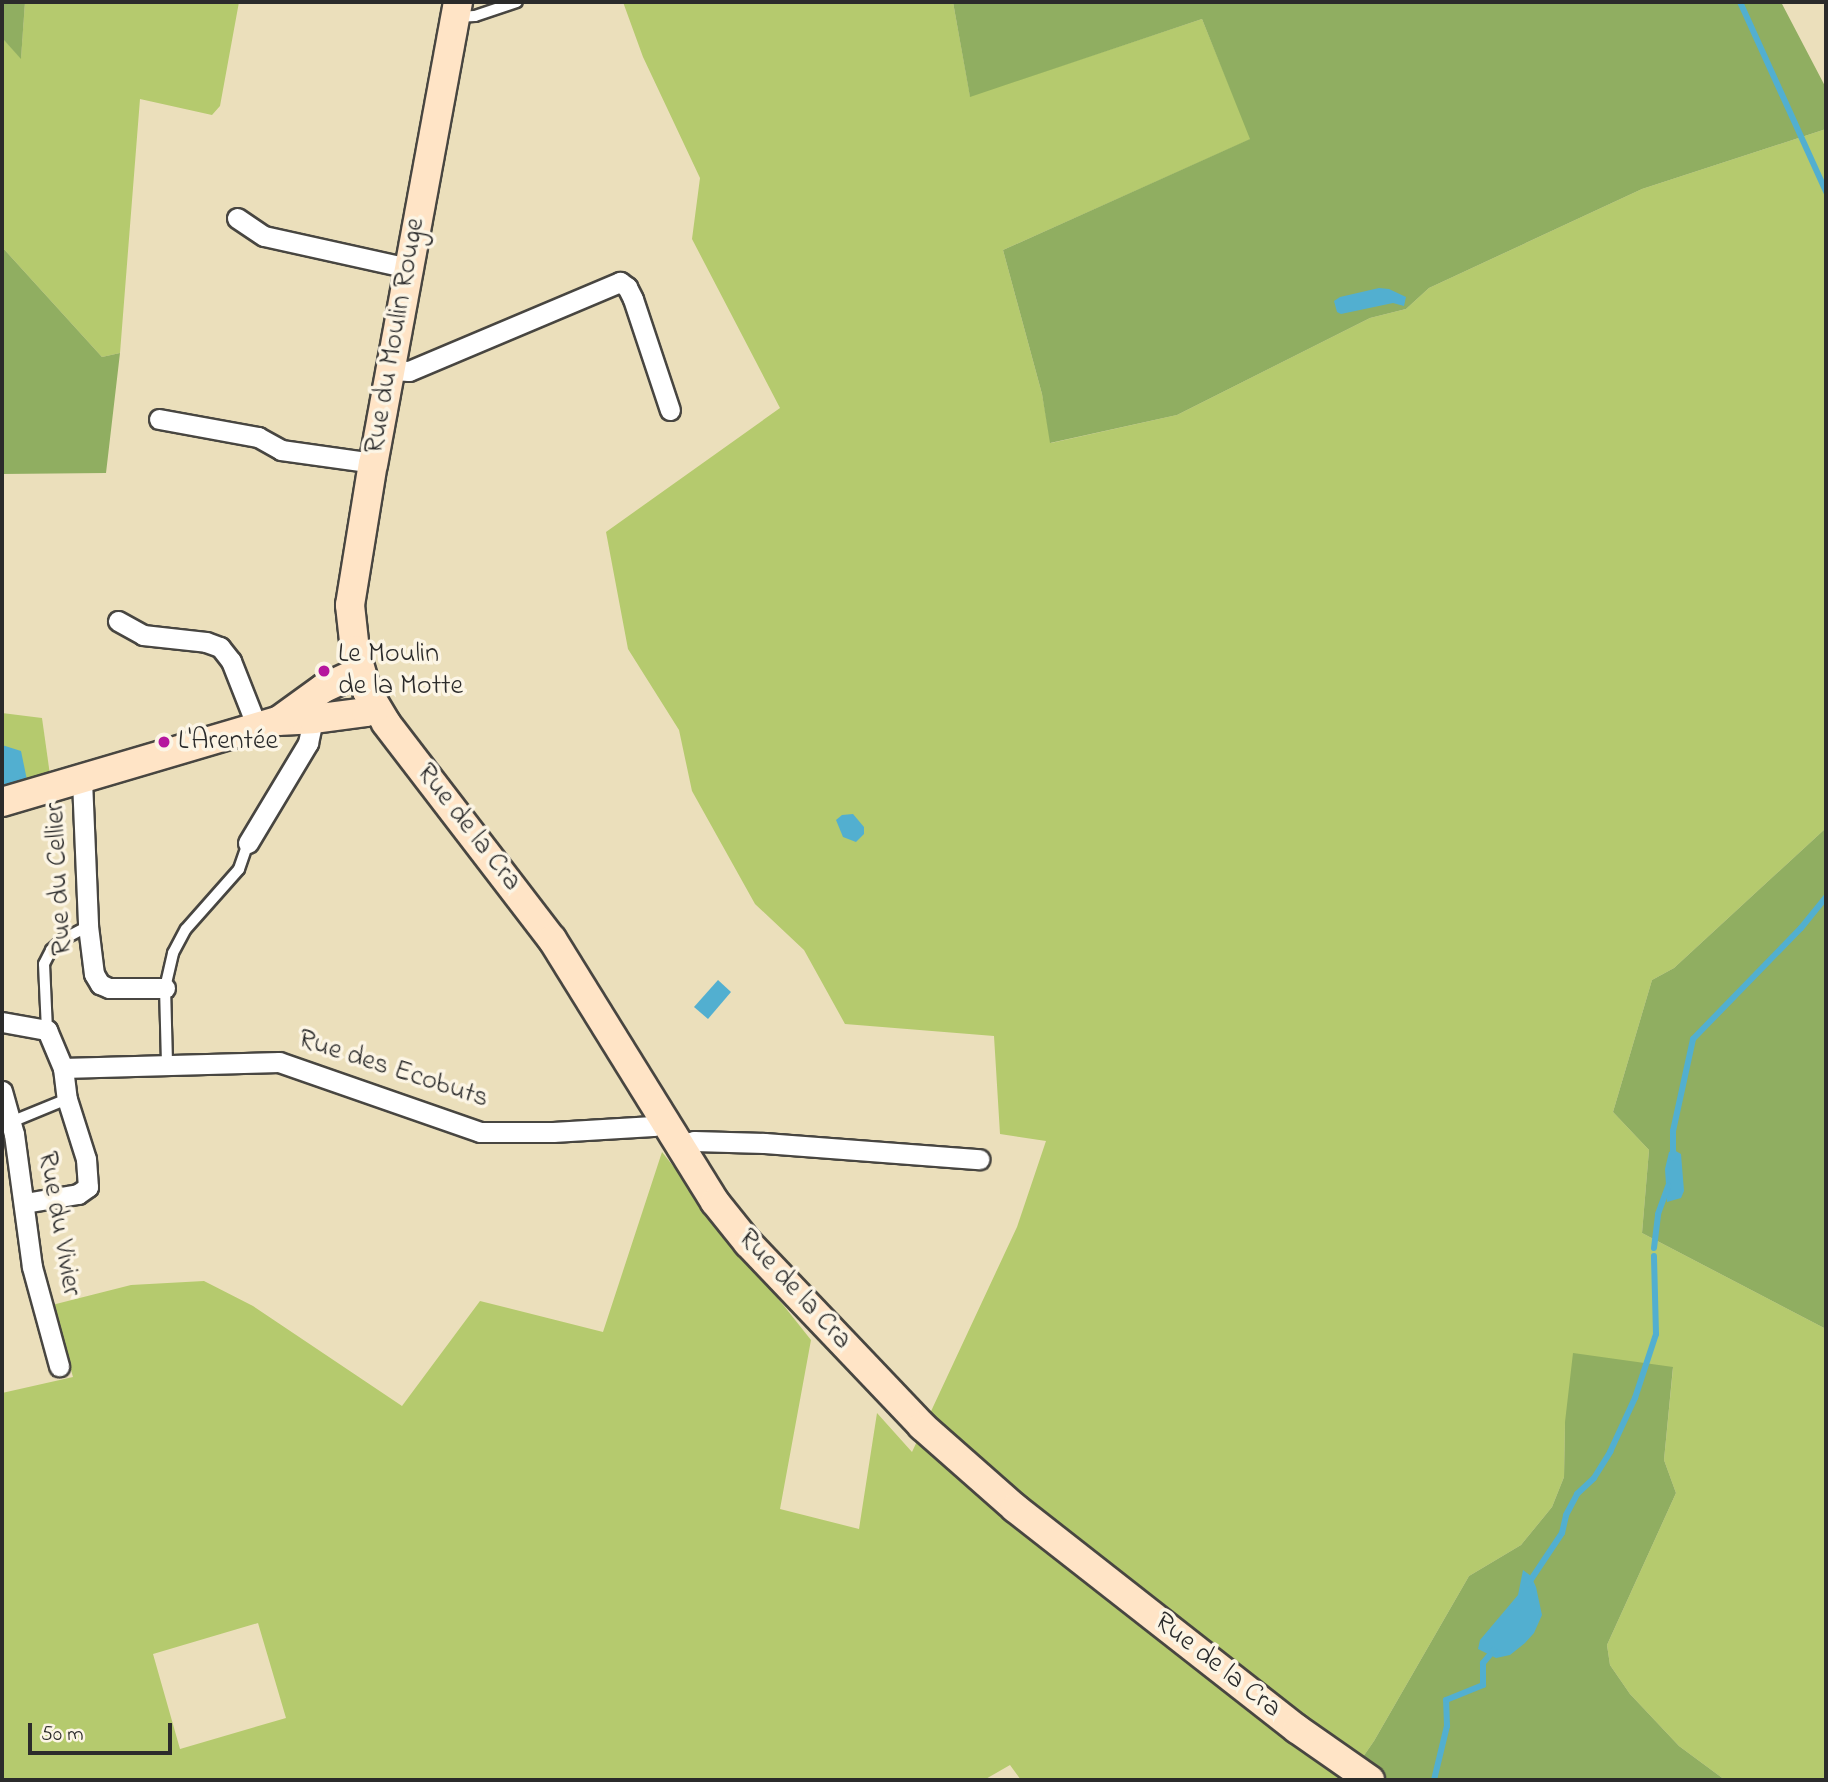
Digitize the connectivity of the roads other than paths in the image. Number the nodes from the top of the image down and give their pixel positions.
1 (517, 2) edge
2 (457, 9) edge
3 (237, 218) dead end
4 (408, 268) junction
5 (390, 370) junction
6 (670, 410) dead end
7 (159, 419) dead end
8 (373, 463) junction
9 (118, 621) dead end
10 (359, 672) junction
11 (376, 708) junction
12 (313, 719) junction
13 (268, 724) junction
14 (82, 780) junction
15 (2, 802) edge
16 (248, 843) joint
17 (88, 926) junction
18 (165, 988) junction
19 (2, 1022) edge
20 (47, 1030) junction
21 (167, 1063) junction
22 (63, 1068) junction
23 (2, 1091) edge
24 (67, 1099) junction
25 (662, 1120) junction
26 (11, 1122) junction
27 (678, 1145) junction
28 (979, 1159) dead end
29 (25, 1203) junction
30 (59, 1366) dead end
31 (1370, 1780) edge

1 - 2 lane
2 - 4 street, Rue du Moulin Rouge
3 - 4 street
4 - 5 street, Rue du Moulin Rouge
5 - 6 street
5 - 8 street, Rue du Moulin Rouge
7 - 8 street
8 - 10 street, Rue du Moulin Rouge
9 - 13 street
10 - 11 street, Rue de la Cra
10 - 13 street
11 - 12 street
11 - 25 street, Rue de la Cra
12 - 13 street
12 - 16 street
13 - 14 street
14 - 15 street
14 - 17 street, Rue du Cellier
16 - 18 lane
17 - 18 street, Rue du Cellier
17 - 20 lane
18 - 21 lane
19 - 20 street
20 - 22 street
21 - 22 street, Rue des Ecobuts
21 - 25 street, Rue des Ecobuts
22 - 24 street
23 - 26 street, Rue du Vivier
24 - 26 lane
24 - 29 street
25 - 27 street, Rue de la Cra
26 - 29 street, Rue du Vivier
27 - 28 street
27 - 31 street, Rue de la Cra
29 - 30 street, Rue du Vivier

